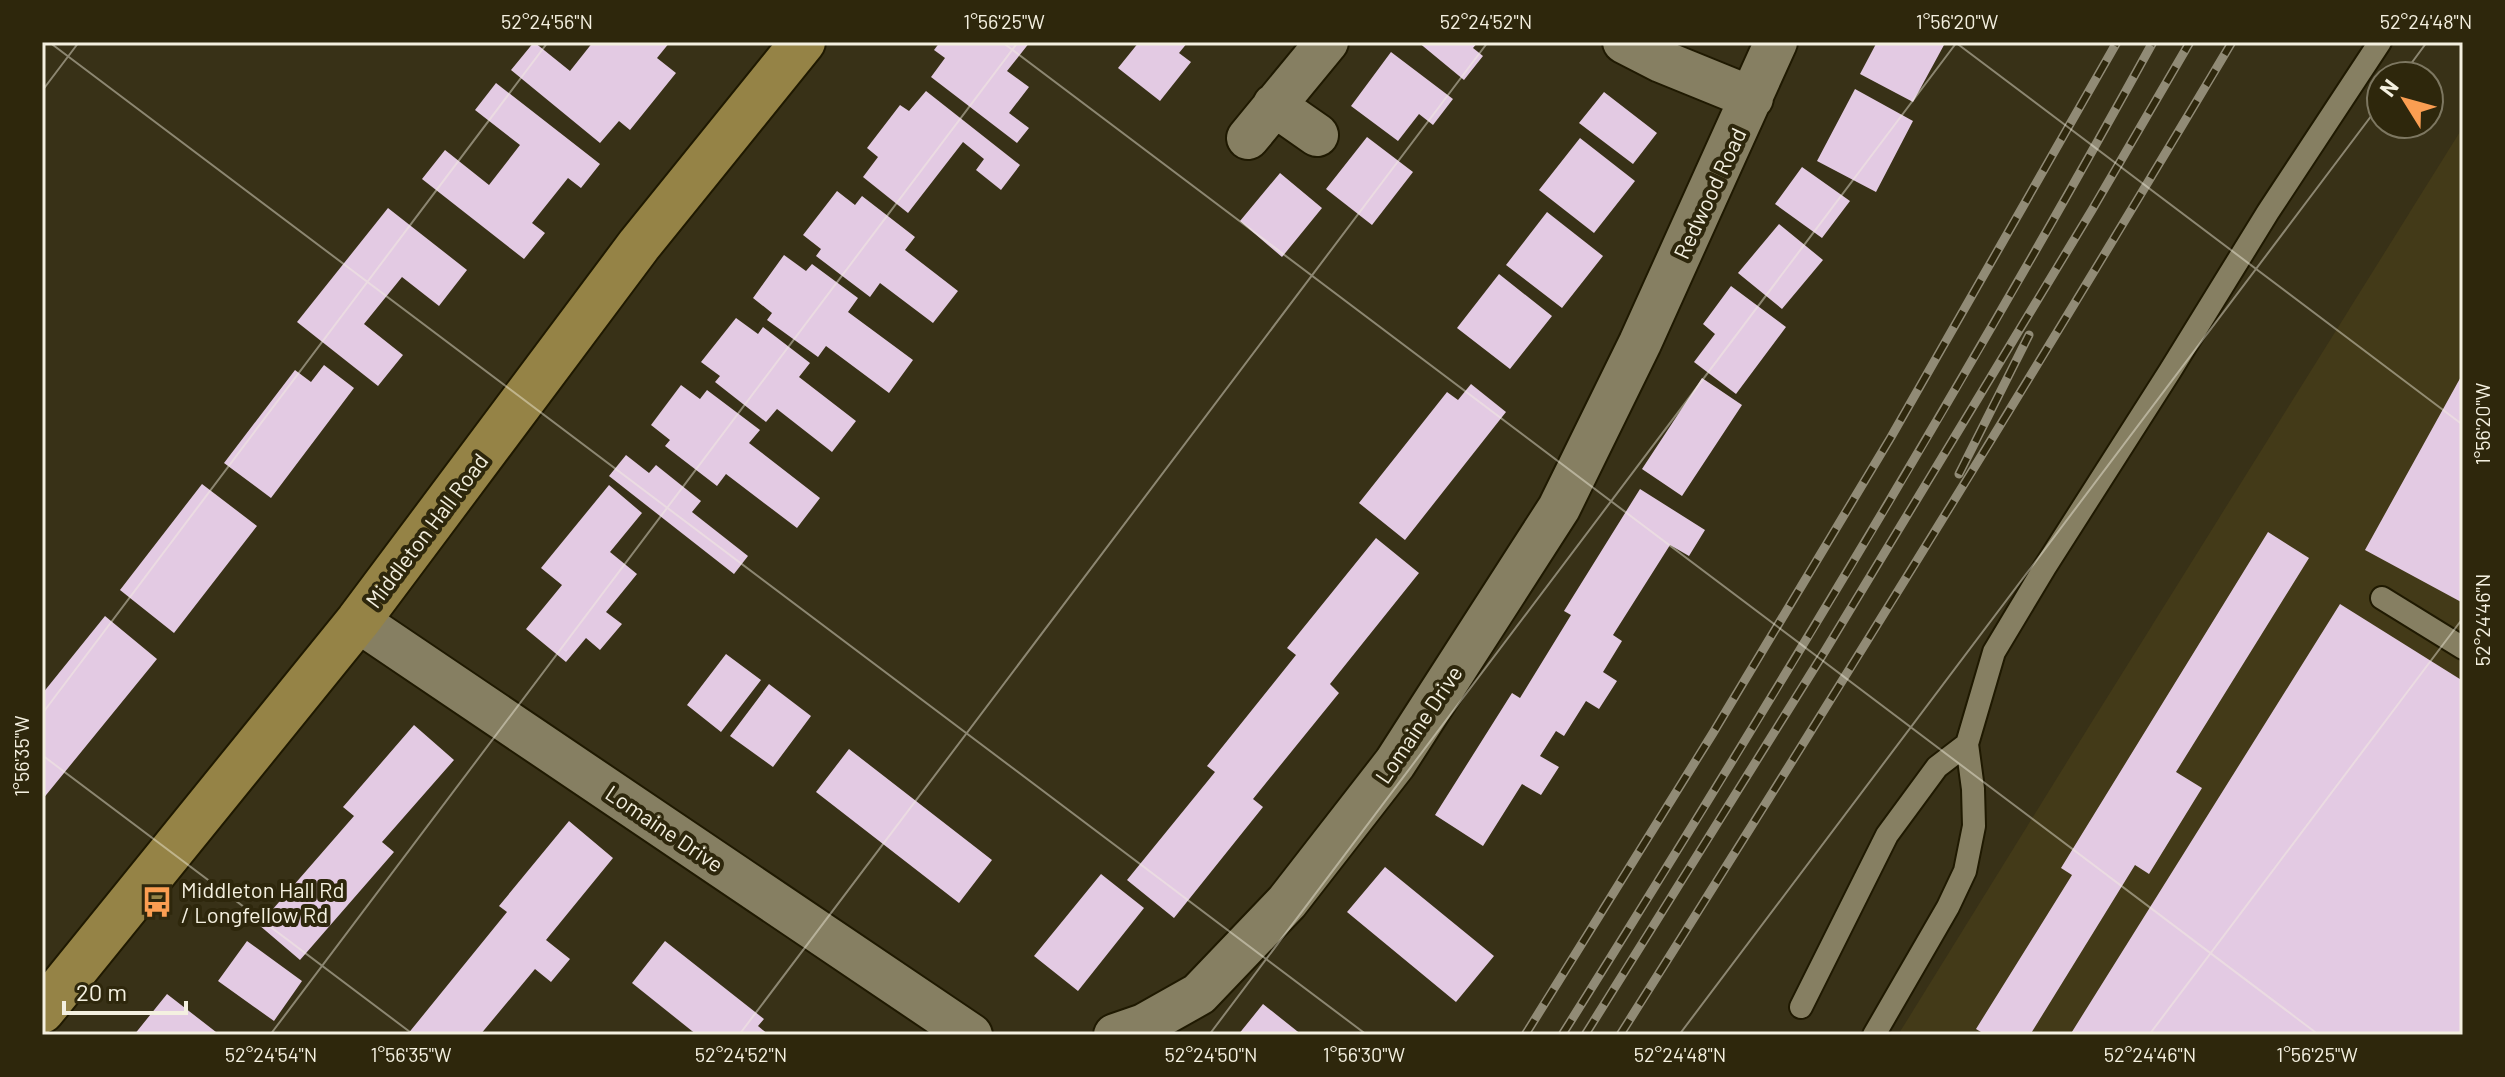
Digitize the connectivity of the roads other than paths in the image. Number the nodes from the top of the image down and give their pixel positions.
1 (803, 42) edge
2 (1327, 42) edge
3 (1624, 42) edge
4 (1776, 42) edge
5 (2380, 42) edge
6 (1752, 98) junction
7 (1274, 105) junction
8 (1317, 135) dead end
9 (1248, 138) dead end
10 (1640, 343) joint
11 (2382, 598) dead end
12 (358, 621) junction
13 (2463, 648) edge
14 (1967, 744) junction
15 (1801, 1007) dead end
16 (42, 1011) edge
17 (971, 1035) edge
18 (1115, 1035) edge
19 (1874, 1035) edge

1 - 12 main road, Middleton Hall Road
2 - 7 street
3 - 6 street
4 - 6 street, Redwood Road
5 - 14 lane
6 - 10 street, Redwood Road
7 - 8 street
7 - 9 street
10 - 18 street, Lomaine Drive
11 - 13 lane
12 - 16 main road, Middleton Hall Road
12 - 17 street, Lomaine Drive
14 - 15 lane
14 - 19 lane

